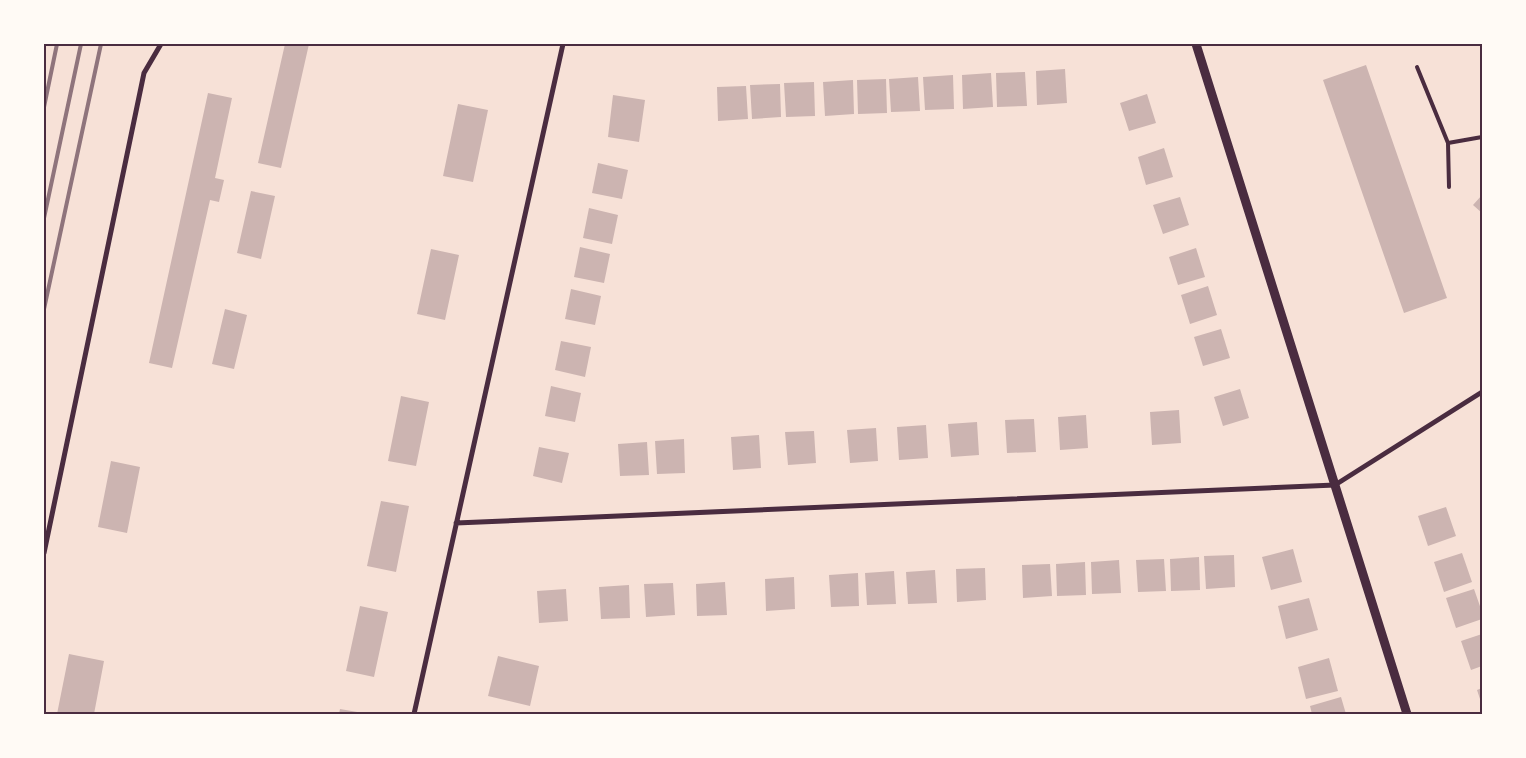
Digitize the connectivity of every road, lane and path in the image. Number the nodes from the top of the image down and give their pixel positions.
1 (161, 44) edge
2 (562, 44) edge
3 (1196, 44) edge
4 (1417, 67) dead end
5 (1482, 137) edge
6 (1448, 143) junction
7 (1449, 188) dead end
8 (1482, 392) edge
9 (1334, 486) junction
10 (456, 523) junction
11 (44, 553) edge
12 (414, 714) edge
13 (1407, 714) edge

1 - 11 street
2 - 10 street
3 - 9 street
4 - 6 lane
5 - 6 lane
6 - 7 lane
8 - 9 street
9 - 10 street
9 - 13 street
10 - 12 street

